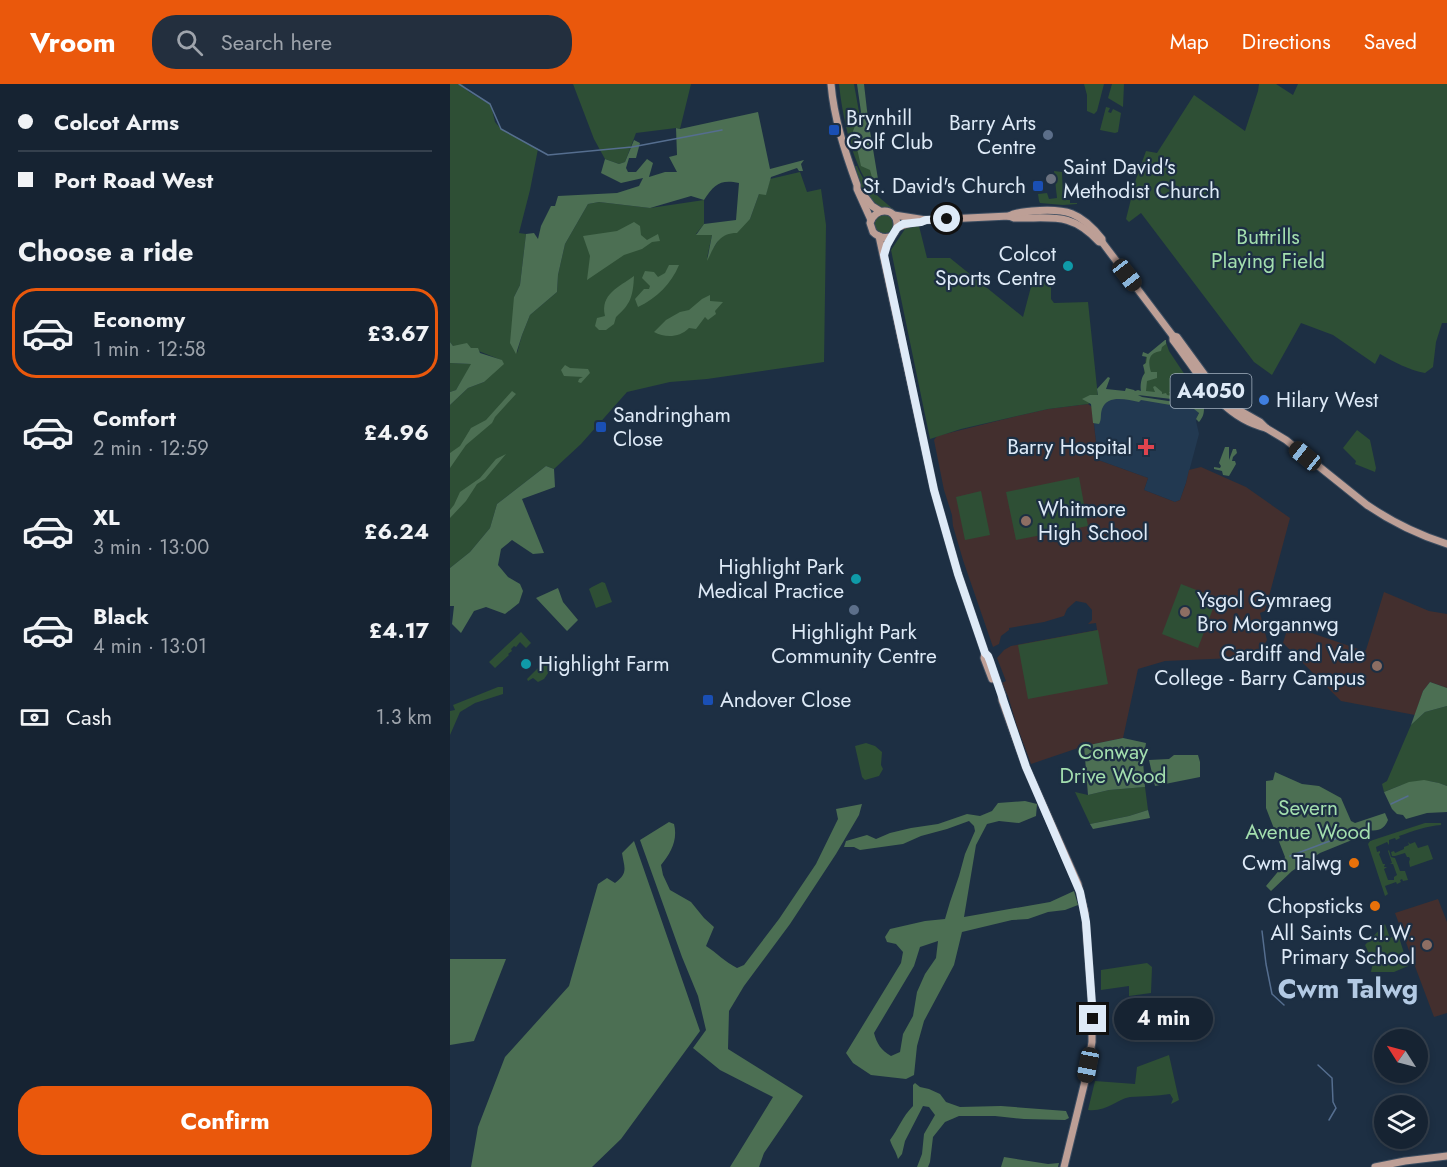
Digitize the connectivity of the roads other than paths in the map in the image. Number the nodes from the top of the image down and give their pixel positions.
1 (831, 84) edge
2 (857, 185) junction
3 (880, 211) junction
4 (894, 215) junction
5 (871, 220) junction
6 (926, 220) junction
7 (897, 228) junction
8 (879, 236) junction
9 (892, 236) junction
10 (884, 255) junction
11 (1447, 544) edge
12 (1447, 1156) edge
13 (1064, 1167) edge
14 (1375, 1167) edge

1 - 2 main road
2 - 3 main road
2 - 5 main road
3 - 4 main road, A4050
3 - 5 main road
4 - 6 main road, A4050
4 - 7 main road
5 - 8 main road
6 - 7 main road, A4050
6 - 11 main road, A4050
7 - 9 main road
8 - 9 main road
8 - 10 main road
9 - 10 main road
10 - 13 main road
12 - 14 main road

